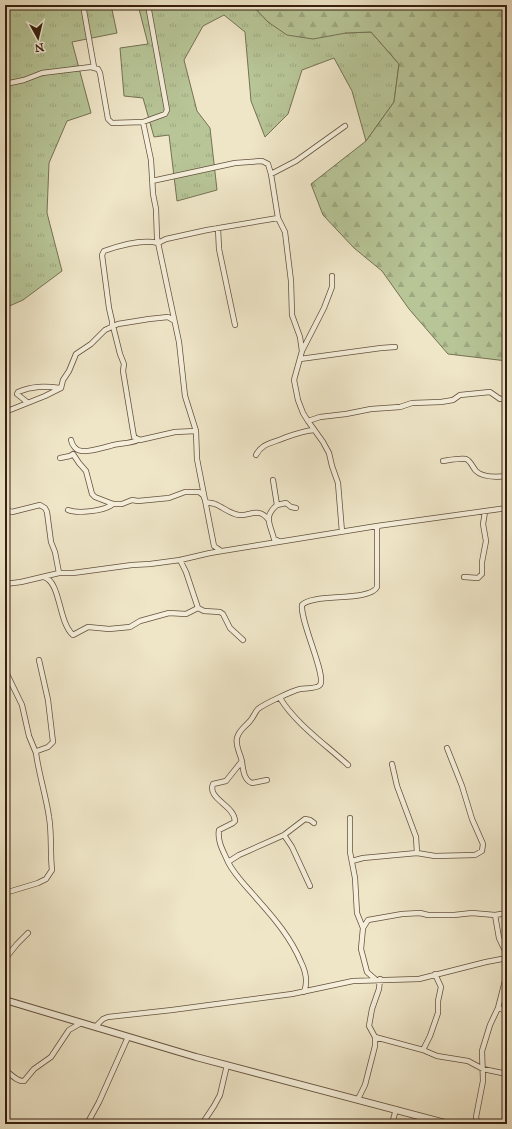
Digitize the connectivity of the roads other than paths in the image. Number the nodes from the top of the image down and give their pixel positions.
1 (83, 5) edge
2 (148, 5) edge
3 (94, 67) junction
4 (5, 84) edge
5 (143, 122) junction
6 (345, 126) dead end
7 (271, 174) junction
8 (152, 181) junction
9 (278, 218) junction
10 (218, 228) junction
11 (156, 241) junction
12 (332, 276) dead end
13 (174, 320) junction
14 (114, 325) junction
15 (235, 326) dead end
16 (395, 347) dead end
17 (302, 351) junction
18 (300, 359) junction
19 (61, 388) junction
20 (507, 398) edge
21 (27, 402) junction
22 (5, 412) edge
23 (308, 421) junction
24 (314, 430) junction
25 (196, 431) junction
26 (71, 440) dead end
27 (138, 440) junction
28 (81, 451) junction
29 (73, 454) junction
30 (256, 455) dead end
31 (60, 458) dead end
32 (443, 461) dead end
33 (507, 476) edge
34 (274, 480) dead end
35 (206, 502) junction
36 (114, 504) junction
37 (278, 505) junction
38 (5, 507) edge
39 (296, 508) dead end
40 (507, 508) edge
41 (68, 510) dead end
42 (485, 512) junction
43 (268, 519) junction
44 (377, 526) junction
45 (342, 532) junction
46 (287, 541) junction
47 (214, 546) junction
48 (221, 552) junction
49 (210, 553) junction
50 (180, 560) junction
51 (59, 573) junction
52 (42, 577) junction
53 (464, 577) dead end
54 (5, 584) edge
55 (198, 608) junction
56 (243, 640) dead end
57 (39, 660) dead end
58 (5, 670) edge
59 (280, 698) junction
60 (447, 748) dead end
61 (36, 753) junction
62 (242, 761) junction
63 (392, 764) dead end
64 (348, 765) dead end
65 (267, 780) dead end
66 (350, 818) dead end
67 (314, 823) dead end
68 (284, 835) junction
69 (417, 853) junction
70 (352, 861) junction
71 (228, 862) junction
72 (310, 886) dead end
73 (5, 892) edge
74 (507, 913) edge
75 (495, 915) junction
76 (360, 920) junction
77 (368, 920) junction
78 (363, 928) junction
79 (28, 933) dead end
80 (507, 955) edge
81 (507, 958) edge
82 (5, 959) edge
83 (367, 972) junction
84 (507, 973) edge
85 (435, 974) junction
86 (377, 979) junction
87 (363, 980) junction
88 (307, 985) junction
89 (312, 990) junction
90 (304, 992) junction
91 (5, 1000) edge
92 (498, 1008) junction
93 (507, 1011) edge
94 (81, 1023) junction
95 (96, 1027) junction
96 (128, 1037) junction
97 (375, 1037) junction
98 (423, 1050) junction
99 (227, 1065) junction
100 (482, 1069) junction
101 (5, 1070) edge
102 (507, 1074) edge
103 (358, 1099) junction
104 (396, 1109) junction
105 (87, 1124) edge
106 (202, 1124) edge
107 (392, 1124) edge
108 (446, 1124) edge
109 (477, 1124) edge

1 - 3 street
2 - 5 street
3 - 4 street
3 - 5 street
5 - 8 street
6 - 7 street
7 - 8 street
7 - 9 street
8 - 11 street
9 - 10 street
9 - 17 street
10 - 11 street
10 - 15 street
11 - 13 street
11 - 14 street
12 - 17 street
13 - 14 street
13 - 25 street
14 - 19 street
14 - 27 street
16 - 18 street
17 - 18 street
18 - 23 street
19 - 21 street
19 - 21 street
20 - 23 street
21 - 22 street
23 - 24 street
24 - 30 street
24 - 45 street
25 - 27 street
25 - 35 street
26 - 28 street
27 - 28 street
28 - 29 street
29 - 31 street
29 - 36 street
32 - 33 street
34 - 37 street
35 - 36 street
35 - 43 street
35 - 47 street
36 - 41 street
37 - 39 street
37 - 43 street
38 - 51 street
40 - 42 street
42 - 44 street
42 - 53 street
43 - 46 street
44 - 45 street
44 - 59 street
45 - 46 street
46 - 48 street
47 - 48 street
47 - 49 street
48 - 49 street
49 - 50 street
50 - 51 street
50 - 55 street
51 - 52 street
52 - 54 street
52 - 55 street
55 - 56 street
57 - 61 street
58 - 61 street
59 - 62 street
59 - 64 street
60 - 69 street
61 - 73 street
62 - 65 street
62 - 71 street
63 - 69 street
66 - 70 street
67 - 68 street
68 - 71 street
68 - 72 street
69 - 70 street
70 - 76 street
71 - 88 street
74 - 75 street
75 - 77 street
75 - 80 street
76 - 77 street
76 - 78 street
77 - 78 street
78 - 83 street
79 - 82 street
81 - 85 street
83 - 86 street
83 - 87 street
84 - 92 street
85 - 86 street
85 - 98 street
86 - 87 street
86 - 97 street
87 - 89 street
88 - 89 street
88 - 90 street
89 - 90 street
90 - 95 street
91 - 94 street
92 - 93 street
92 - 100 street
94 - 95 street
94 - 101 street
95 - 96 street
96 - 99 street
96 - 105 street
97 - 98 street
97 - 103 street
98 - 100 street
99 - 103 street
99 - 106 street
100 - 102 street
100 - 109 street
103 - 104 street
104 - 107 street
104 - 108 street

